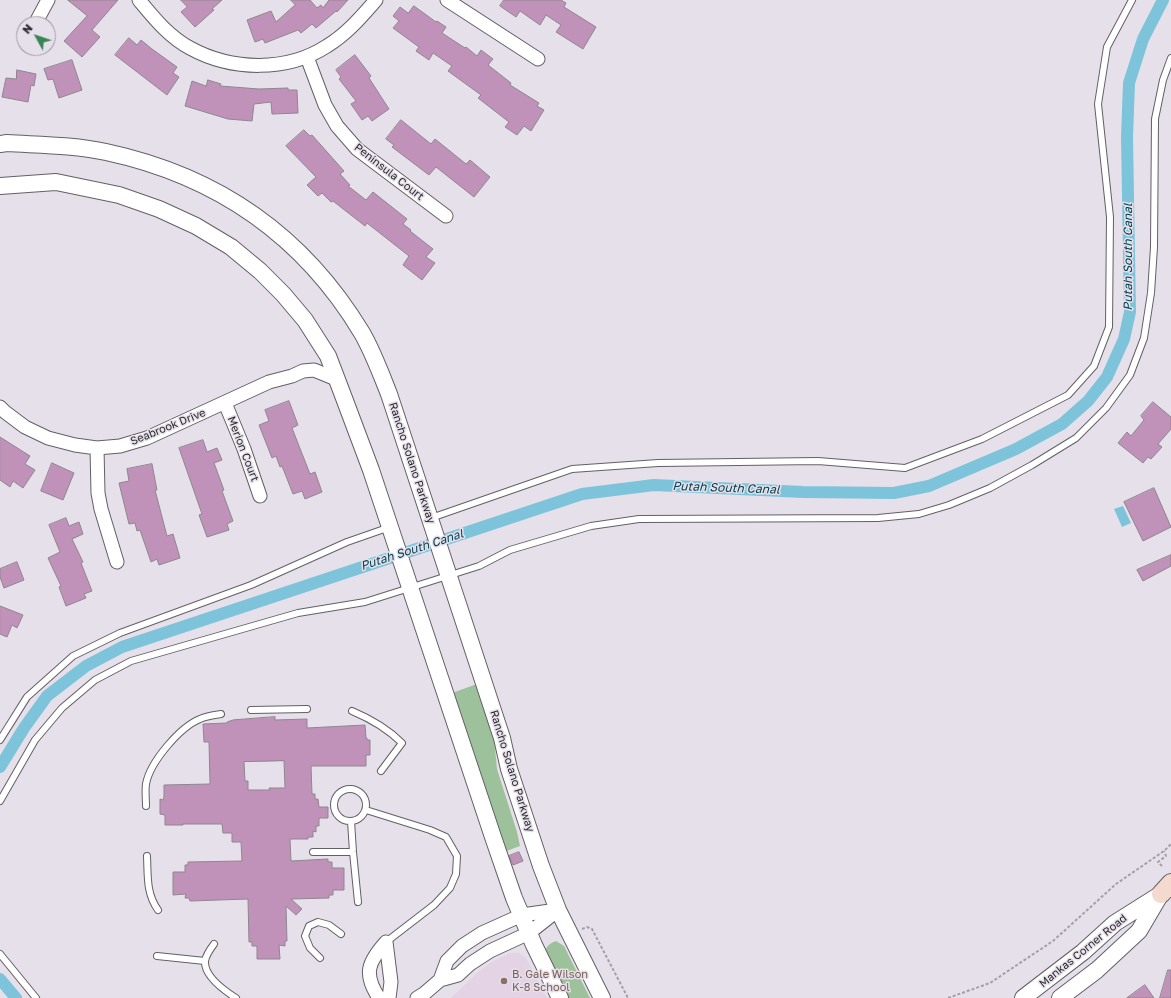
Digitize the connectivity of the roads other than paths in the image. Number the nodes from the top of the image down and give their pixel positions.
1 (48, 0) edge
2 (140, 0) edge
3 (376, 0) edge
4 (447, 0) edge
5 (1132, 0) edge
6 (39, 16) edge
7 (307, 57) junction
8 (1171, 58) edge
9 (538, 59) dead end
10 (0, 144) edge
11 (0, 186) edge
12 (446, 216) dead end
13 (336, 379) junction
14 (225, 403) junction
15 (0, 407) edge
16 (97, 448) junction
17 (260, 496) dead end
18 (431, 520) junction
19 (392, 532) junction
20 (117, 562) dead end
21 (448, 571) junction
22 (408, 583) junction
23 (307, 709) dead end
24 (251, 710) dead end
25 (352, 711) dead end
26 (221, 714) dead end
27 (0, 740) edge
28 (381, 771) dead end
29 (0, 801) edge
30 (146, 806) dead end
31 (366, 810) junction
32 (351, 821) junction
33 (313, 852) dead end
34 (353, 852) junction
35 (147, 856) dead end
36 (1168, 894) edge
37 (358, 902) dead end
38 (158, 910) dead end
39 (558, 910) junction
40 (522, 916) junction
41 (529, 933) junction
42 (342, 934) dead end
43 (386, 942) junction
44 (214, 944) dead end
45 (0, 954) edge
46 (157, 956) dead end
47 (320, 958) dead end
48 (205, 961) junction
49 (440, 980) junction
50 (424, 996) edge
51 (36, 998) edge
52 (236, 998) edge
53 (379, 998) edge
54 (389, 998) edge
55 (560, 998) edge
56 (602, 998) edge
57 (1023, 998) edge
58 (1060, 998) edge

1 - 6 street
2 - 7 street
3 - 7 street
4 - 9 street
5 - 18 lane
7 - 12 street, Peninsula Court
8 - 21 lane
10 - 18 street, Rancho Solano Parkway
11 - 13 street
13 - 14 street, Seabrook Drive
13 - 19 street
14 - 16 street, Seabrook Drive
14 - 17 street, Merion Court
15 - 16 street, Seabrook Drive
16 - 20 street
18 - 21 street, Rancho Solano Parkway
19 - 22 street
19 - 27 lane
21 - 22 lane
21 - 39 street, Rancho Solano Parkway
22 - 29 lane
22 - 40 street
23 - 24 lane
25 - 28 lane
26 - 30 lane
31 - 32 lane
31 - 32 lane
31 - 43 lane
32 - 34 lane
33 - 34 lane
34 - 37 lane
35 - 38 lane
36 - 57 street, Mankas Corner Road
36 - 58 street, Mankas Corner Road
39 - 40 street
39 - 41 street
39 - 56 street, Rancho Solano Parkway
40 - 41 street
40 - 49 street
41 - 49 street
41 - 55 street
42 - 47 lane
43 - 53 street
43 - 54 street
44 - 48 lane
45 - 51 lane
46 - 48 lane
48 - 52 lane
49 - 50 street

